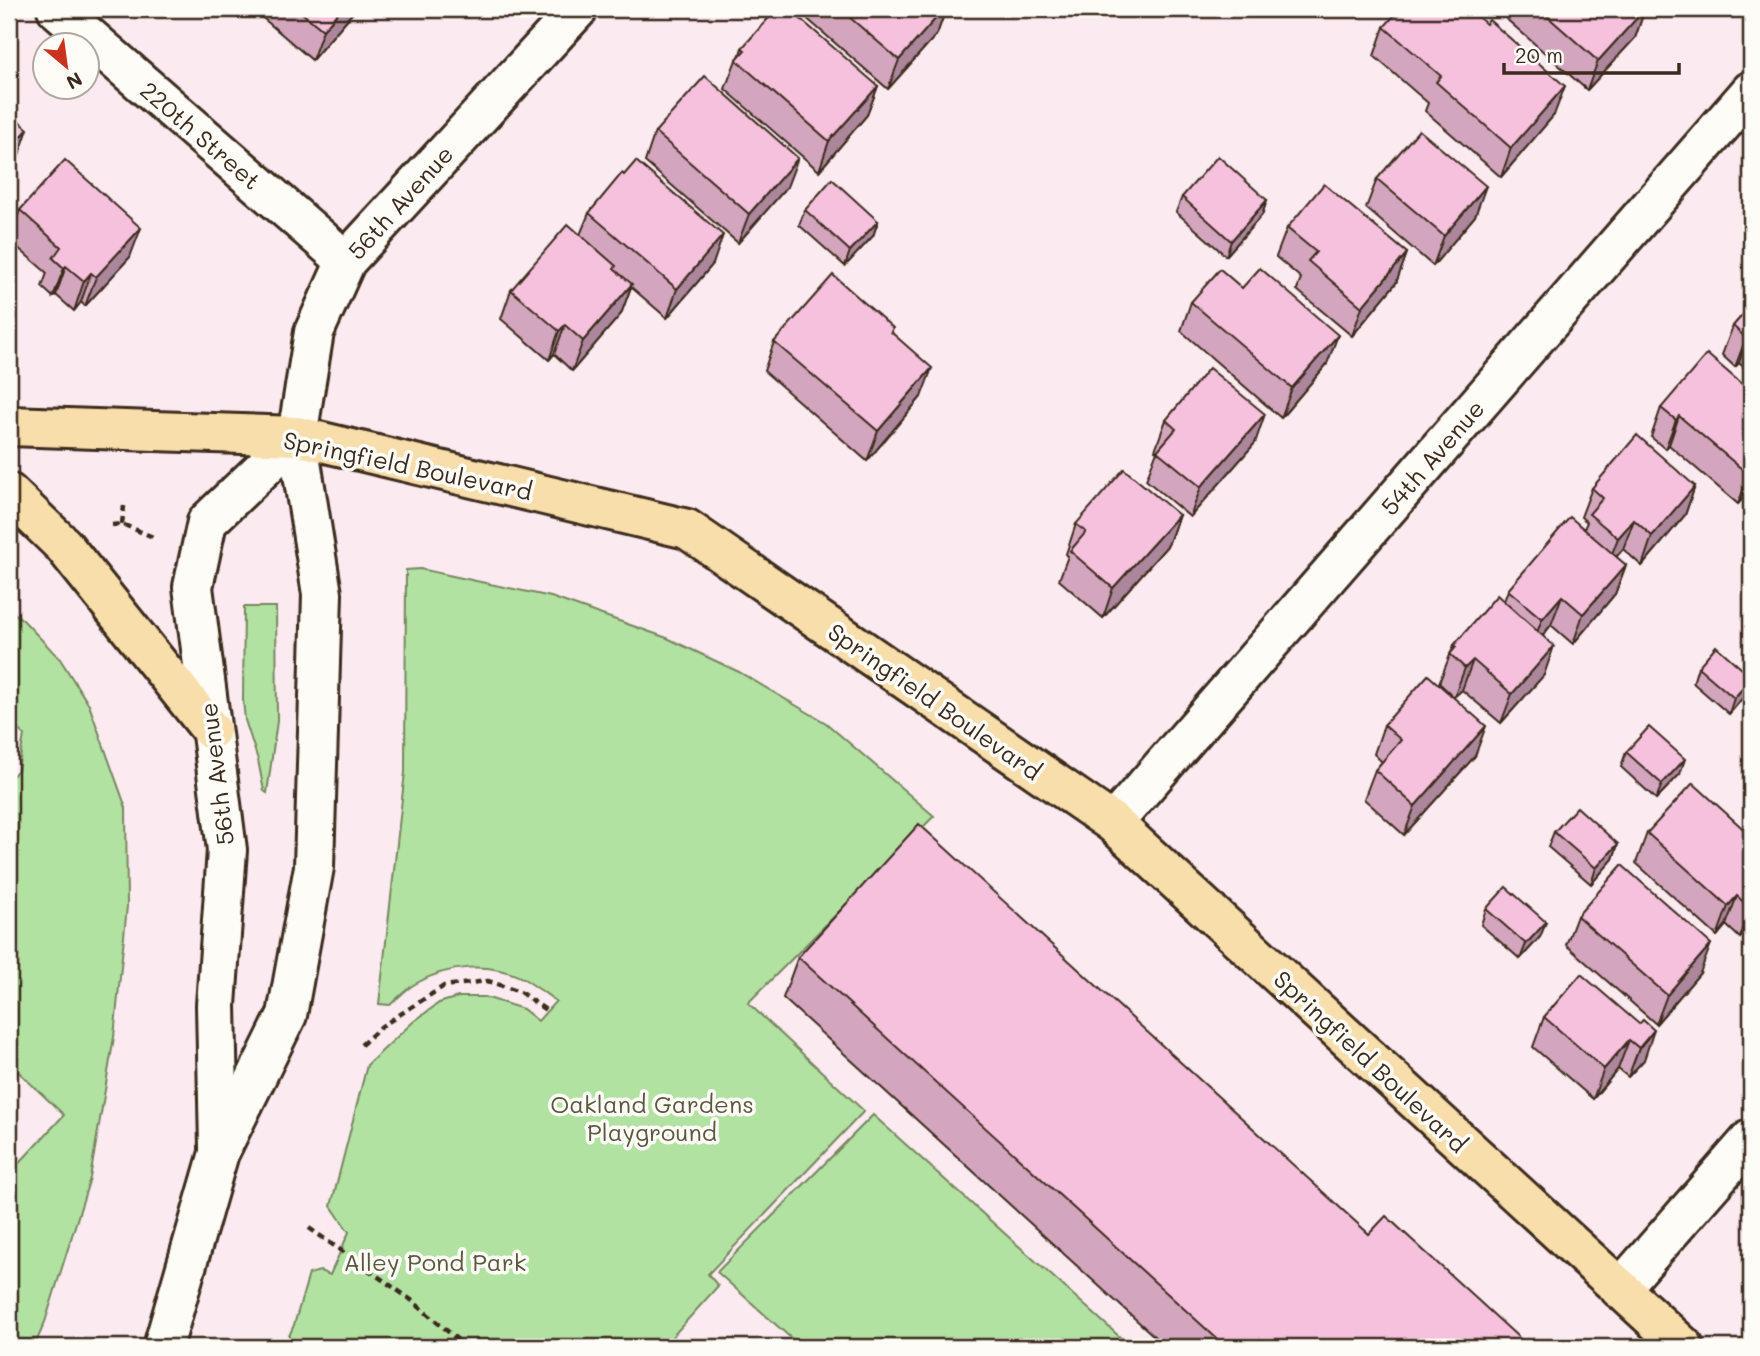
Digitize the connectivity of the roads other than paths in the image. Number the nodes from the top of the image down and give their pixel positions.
1 (57, 9) edge
2 (578, 9) edge
3 (1751, 91) edge
4 (346, 261) junction
5 (9, 426) edge
6 (297, 436) junction
7 (9, 493) edge
8 (211, 730) junction
9 (1113, 823) junction
10 (1751, 1139) edge
11 (219, 1153) junction
12 (1620, 1289) junction
13 (163, 1347) edge
14 (1684, 1347) edge

1 - 4 street, 220th Street
2 - 4 street, 56th Avenue
3 - 9 street, 54th Avenue
4 - 6 street, 56th Avenue
5 - 6 main road, Springfield Boulevard
6 - 8 street, 56th Avenue
6 - 9 main road, Springfield Boulevard
6 - 11 street, 56th Avenue
7 - 8 main road
8 - 11 street, 56th Avenue
9 - 12 main road, Springfield Boulevard
10 - 12 street
11 - 13 street, 56th Avenue
12 - 14 main road, Springfield Boulevard

